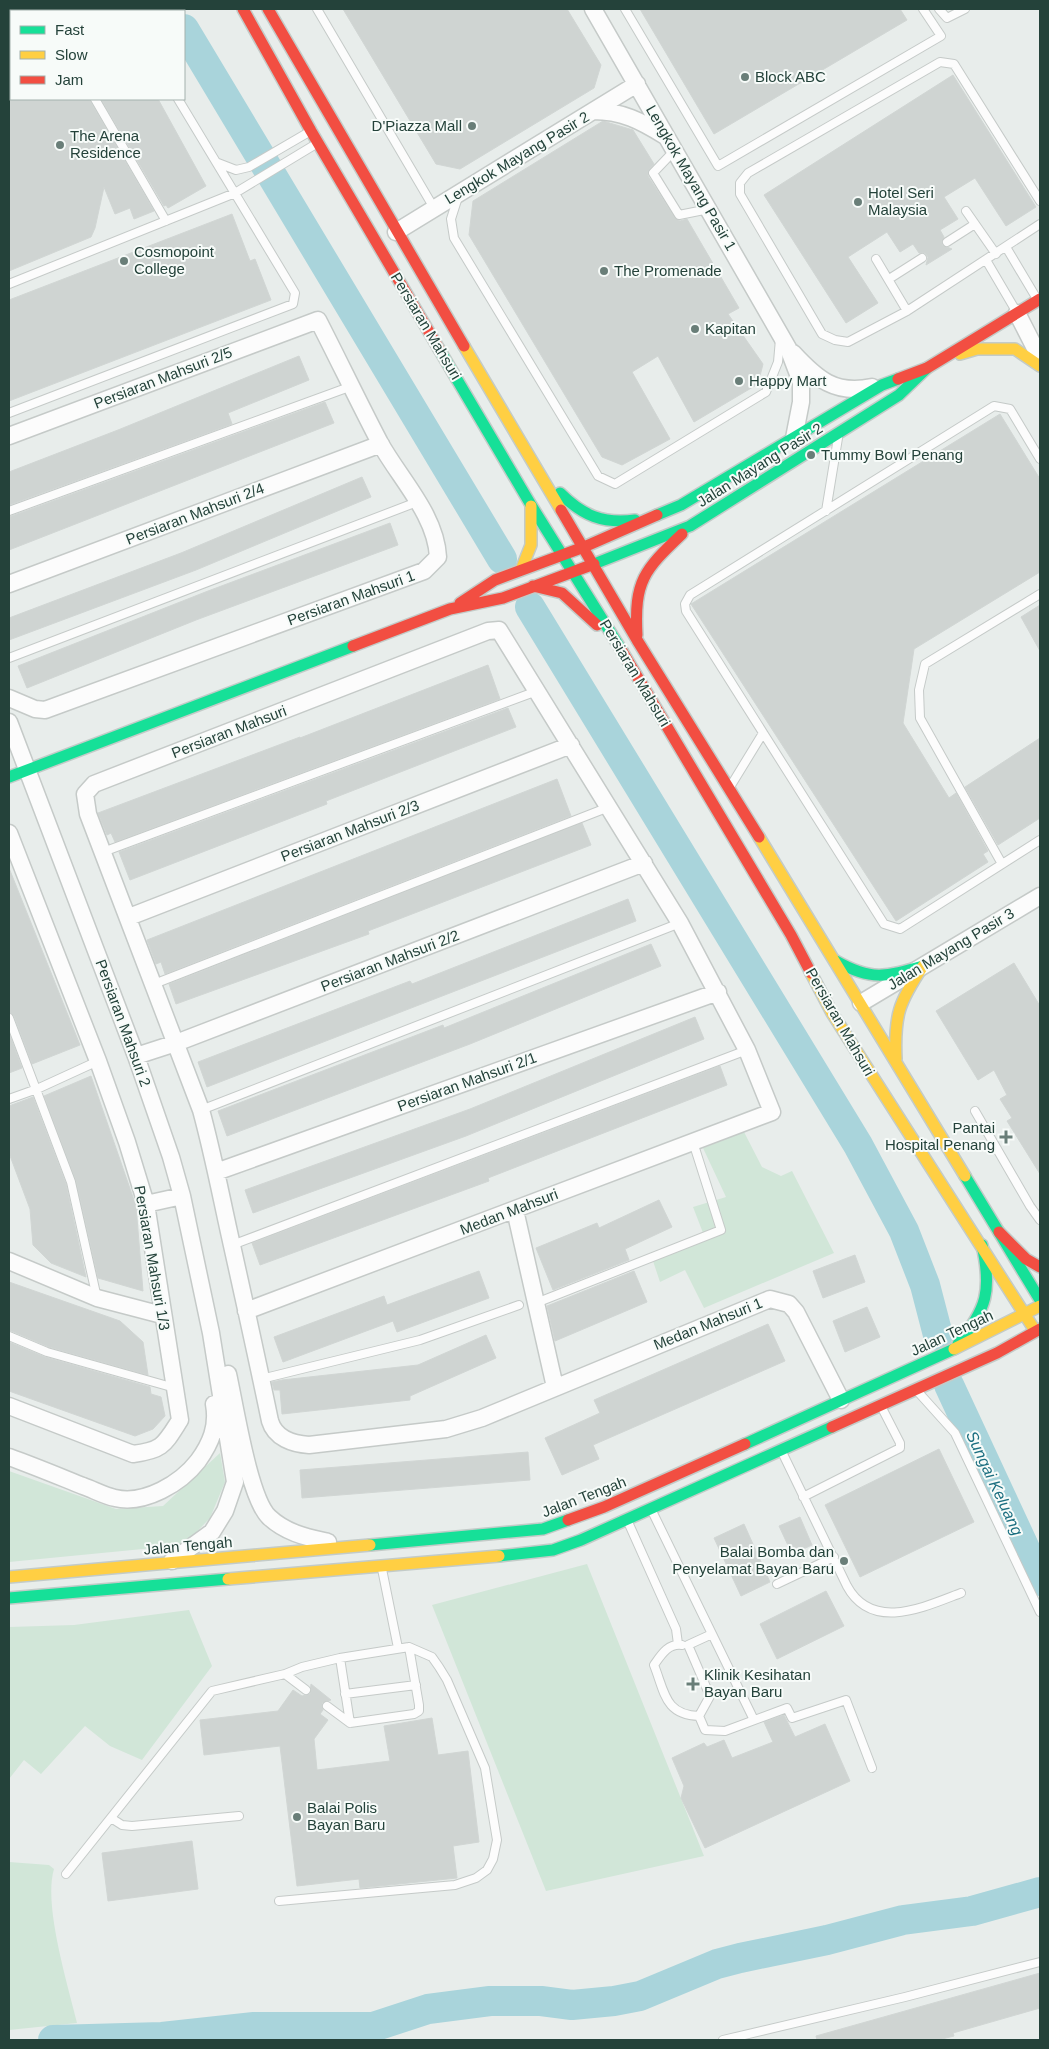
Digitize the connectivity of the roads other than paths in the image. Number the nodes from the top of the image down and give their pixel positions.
1 (243, 9) edge
2 (268, 9) edge
3 (317, 9) edge
4 (593, 9) edge
5 (625, 9) edge
6 (923, 9) edge
7 (939, 9) edge
8 (965, 9) edge
9 (637, 84) junction
10 (96, 100) edge
11 (179, 100) edge
12 (594, 111) junction
13 (313, 135) junction
14 (672, 144) junction
15 (217, 163) junction
16 (235, 193) junction
17 (459, 193) junction
18 (1040, 201) edge
19 (434, 208) junction
20 (709, 209) junction
21 (966, 211) dead end
22 (166, 221) junction
23 (975, 224) junction
24 (1040, 224) edge
25 (396, 232) junction
26 (948, 242) dead end
27 (1006, 247) junction
28 (996, 254) junction
29 (876, 258) dead end
30 (922, 258) dead end
31 (986, 260) junction
32 (889, 279) junction
33 (9, 284) edge
34 (1039, 299) edge
35 (907, 311) junction
36 (1017, 313) junction
37 (318, 320) joint
38 (784, 341) junction
39 (1040, 358) edge
40 (941, 359) junction
41 (1040, 366) edge
42 (927, 368) junction
43 (882, 385) junction
44 (352, 386) junction
45 (9, 413) edge
46 (839, 434) junction
47 (9, 436) edge
48 (794, 438) junction
49 (381, 444) junction
50 (1040, 459) edge
51 (539, 473) junction
52 (417, 502) junction
53 (531, 505) junction
54 (9, 511) edge
55 (826, 511) junction
56 (658, 517) junction
57 (690, 526) junction
58 (584, 547) junction
59 (562, 554) junction
60 (593, 562) junction
61 (521, 570) junction
62 (573, 570) junction
63 (9, 584) edge
64 (533, 586) junction
65 (1040, 594) edge
66 (450, 609) junction
67 (638, 640) junction
68 (623, 653) junction
69 (9, 658) edge
70 (538, 690) junction
71 (9, 698) edge
72 (9, 722) edge
73 (763, 733) junction
74 (571, 744) junction
75 (28, 769) junction
76 (9, 777) edge
77 (729, 788) junction
78 (609, 807) junction
79 (9, 833) edge
80 (1040, 840) edge
81 (103, 852) junction
82 (644, 863) junction
83 (1002, 864) junction
84 (1040, 896) edge
85 (129, 917) junction
86 (680, 923) junction
87 (803, 959) junction
88 (836, 961) junction
89 (923, 966) junction
90 (154, 984) junction
91 (718, 992) junction
92 (836, 994) dead end
93 (853, 1003) junction
94 (9, 1018) edge
95 (856, 1024) dead end
96 (176, 1043) junction
97 (868, 1047) dead end
98 (747, 1050) junction
99 (136, 1056) junction
100 (98, 1061) junction
101 (897, 1066) junction
102 (37, 1089) junction
103 (9, 1099) edge
104 (201, 1110) junction
105 (975, 1111) dead end
106 (894, 1112) junction
107 (693, 1142) junction
108 (216, 1172) junction
109 (182, 1196) junction
110 (146, 1204) junction
111 (515, 1210) junction
112 (1040, 1220) edge
113 (999, 1232) junction
114 (232, 1245) junction
115 (982, 1245) junction
116 (9, 1261) edge
117 (1040, 1267) edge
118 (97, 1298) junction
119 (1040, 1300) edge
120 (536, 1303) junction
121 (519, 1306) dead end
122 (1040, 1306) edge
123 (246, 1311) junction
124 (162, 1315) junction
125 (1025, 1315) junction
126 (1038, 1330) edge
127 (211, 1333) junction
128 (9, 1336) edge
129 (953, 1350) junction
130 (261, 1379) junction
131 (555, 1387) junction
132 (175, 1388) junction
133 (916, 1390) junction
134 (876, 1396) junction
135 (841, 1400) junction
136 (9, 1406) edge
137 (780, 1450) junction
138 (9, 1457) edge
139 (803, 1497) junction
140 (651, 1509) junction
141 (627, 1520) junction
142 (358, 1547) junction
143 (834, 1557) junction
144 (170, 1563) junction
145 (382, 1567) junction
146 (9, 1577) edge
147 (777, 1584) dead end
148 (961, 1593) dead end
149 (9, 1598) edge
150 (1040, 1612) edge
151 (712, 1634) junction
152 (678, 1644) junction
153 (688, 1645) junction
154 (409, 1647) junction
155 (398, 1648) junction
156 (340, 1658) junction
157 (285, 1674) junction
158 (416, 1685) junction
159 (306, 1690) dead end
160 (345, 1694) junction
161 (327, 1706) dead end
162 (699, 1716) junction
163 (754, 1720) junction
164 (350, 1723) junction
165 (872, 1768) dead end
166 (239, 1816) dead end
167 (111, 1818) junction
168 (66, 1874) dead end
169 (279, 1901) dead end
170 (1040, 1962) edge
171 (723, 2040) edge

1 - 13 street, Persiaran Mahsuri
2 - 25 street, Persiaran Mahsuri
3 - 19 lane
4 - 9 street, Lengkok Mayang Pasir 1
5 - 6 lane
7 - 8 lane
9 - 12 street, Lengkok Mayang Pasir 2
9 - 14 street, Lengkok Mayang Pasir 1
10 - 22 lane
11 - 15 lane
12 - 14 street
12 - 17 street, Lengkok Mayang Pasir 2
13 - 15 lane
13 - 16 lane
13 - 53 street, Persiaran Mahsuri
14 - 20 street, Lengkok Mayang Pasir 1
14 - 20 lane
15 - 16 lane
16 - 22 lane
16 - 45 lane
17 - 19 street, Lengkok Mayang Pasir 2
17 - 38 lane
18 - 35 lane
19 - 25 street, Lengkok Mayang Pasir 2
20 - 38 street, Lengkok Mayang Pasir 1
21 - 23 lane
22 - 33 lane
23 - 26 lane
23 - 28 lane
24 - 27 lane
25 - 51 street, Persiaran Mahsuri
27 - 28 lane
27 - 34 lane
28 - 31 lane
29 - 32 lane
30 - 32 lane
31 - 35 lane
31 - 36 lane
32 - 35 lane
34 - 36 street, Jalan Mayang Pasir 2
36 - 39 street
36 - 40 street, Jalan Mayang Pasir 2
37 - 44 street, Persiaran Mahsuri 1
37 - 47 street, Persiaran Mahsuri 2/5
38 - 43 street, Lengkok Mayang Pasir 1
38 - 48 street, Lengkok Mayang Pasir 1
40 - 41 street
40 - 42 street, Jalan Mayang Pasir 2
42 - 43 street, Jalan Mayang Pasir 2
42 - 46 street, Jalan Mayang Pasir 2
43 - 48 street, Jalan Mayang Pasir 2
44 - 49 street, Persiaran Mahsuri 1
44 - 54 lane
46 - 55 lane
46 - 57 street, Jalan Mayang Pasir 2
48 - 56 street, Jalan Mayang Pasir 2
49 - 52 street, Persiaran Mahsuri 1
49 - 63 street, Persiaran Mahsuri 2/4
50 - 55 lane
51 - 56 street
51 - 58 street, Persiaran Mahsuri
52 - 69 lane
52 - 71 street, Persiaran Mahsuri 1
53 - 59 street, Persiaran Mahsuri
53 - 61 street
55 - 73 lane
56 - 58 street, Jalan Mayang Pasir 2
57 - 60 street, Jalan Mayang Pasir 2
57 - 67 street
58 - 59 street, Jalan Mayang Pasir 2
58 - 60 street, Persiaran Mahsuri
59 - 61 street
59 - 62 street, Persiaran Mahsuri
60 - 62 street, Jalan Mayang Pasir 2
60 - 67 street, Persiaran Mahsuri
61 - 66 street
62 - 64 street
62 - 68 street, Persiaran Mahsuri
64 - 66 street
64 - 68 street
65 - 83 lane
66 - 75 street
67 - 77 street, Persiaran Mahsuri
68 - 87 street, Persiaran Mahsuri
70 - 74 street
70 - 81 lane
70 - 81 street, Persiaran Mahsuri
72 - 75 street, Persiaran Mahsuri 2
73 - 77 lane
73 - 83 lane
74 - 78 street
74 - 85 street, Persiaran Mahsuri 2/3
75 - 76 street
75 - 99 street, Persiaran Mahsuri 2
77 - 88 street, Persiaran Mahsuri
78 - 82 street
78 - 90 lane
79 - 100 street, Persiaran Mahsuri 1/3
80 - 83 lane
81 - 85 street
82 - 86 street
82 - 96 street, Persiaran Mahsuri 2/2
84 - 89 street, Jalan Mayang Pasir 3
85 - 90 street
86 - 91 street
86 - 104 lane
87 - 92 street
87 - 106 street, Persiaran Mahsuri
88 - 89 street
88 - 93 street, Persiaran Mahsuri
89 - 93 street, Jalan Mayang Pasir 3
89 - 101 street
90 - 96 street
91 - 98 street
91 - 108 street, Persiaran Mahsuri 2/1
93 - 95 street
93 - 101 street, Persiaran Mahsuri
94 - 102 lane
96 - 99 street, Persiaran Mahsuri 2/2
96 - 104 street
97 - 106 street
98 - 107 street, Medan Mahsuri
98 - 114 lane
99 - 109 street, Persiaran Mahsuri 2
100 - 102 lane
100 - 110 street, Persiaran Mahsuri 1/3
101 - 113 street, Persiaran Mahsuri
102 - 103 lane
102 - 118 lane
104 - 108 street
105 - 112 lane
106 - 115 street, Persiaran Mahsuri
107 - 111 street, Medan Mahsuri
107 - 120 lane
108 - 114 street
109 - 110 street
109 - 127 street, Persiaran Mahsuri 2
110 - 124 street, Persiaran Mahsuri 1/3
111 - 120 street
111 - 123 street, Medan Mahsuri
113 - 117 street
113 - 119 street, Persiaran Mahsuri
114 - 123 street
115 - 125 street, Persiaran Mahsuri
115 - 129 street
116 - 118 street
118 - 124 street
120 - 131 street
121 - 130 lane
122 - 125 street, Jalan Tengah
123 - 130 street
124 - 132 street, Persiaran Mahsuri 1/3
125 - 126 street, Persiaran Mahsuri
125 - 129 street, Jalan Tengah
126 - 133 street, Jalan Tengah
127 - 138 street
127 - 142 street
127 - 144 street
128 - 132 lane
129 - 134 street, Jalan Tengah
130 - 131 street, Medan Mahsuri 1
131 - 135 street, Medan Mahsuri 1
132 - 136 street, Persiaran Mahsuri 1/3
133 - 134 street, Jalan Tengah
133 - 150 lane
134 - 135 street, Jalan Tengah
134 - 137 street, Jalan Tengah
134 - 139 lane
135 - 142 street, Jalan Tengah
137 - 139 lane
137 - 140 street, Jalan Tengah
139 - 143 lane
140 - 141 street, Jalan Tengah
140 - 151 lane
141 - 145 street, Jalan Tengah
141 - 152 lane
142 - 144 street, Jalan Tengah
143 - 147 lane
143 - 148 lane
144 - 146 street, Jalan Tengah
145 - 149 street, Jalan Tengah
145 - 155 lane
151 - 153 lane
151 - 163 lane
152 - 153 lane
152 - 162 lane
153 - 162 lane
154 - 155 lane
154 - 158 lane
154 - 169 lane
155 - 156 lane
156 - 157 lane
156 - 160 lane
157 - 159 lane
157 - 167 lane
158 - 160 lane
158 - 164 lane
160 - 164 lane
161 - 164 lane
162 - 163 lane
163 - 165 lane
166 - 167 lane
167 - 168 lane
170 - 171 lane

